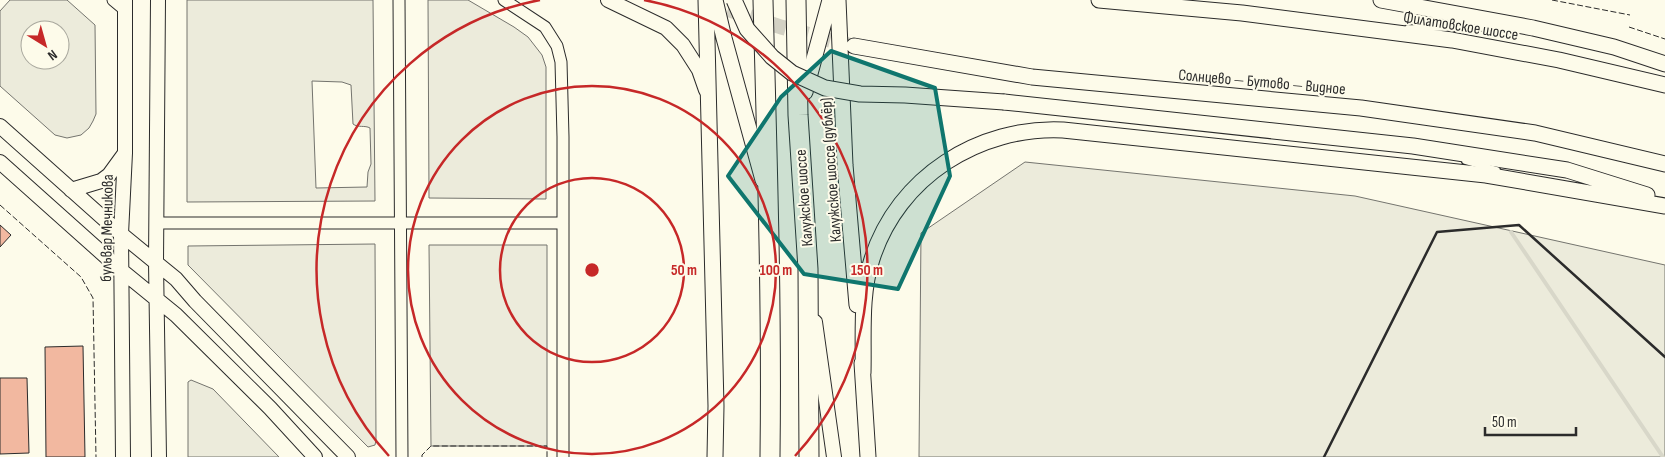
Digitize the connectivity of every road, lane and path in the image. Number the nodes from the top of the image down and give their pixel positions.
1 (113, 0) edge
2 (158, 0) edge
3 (399, 0) edge
4 (504, 0) edge
5 (608, 0) edge
6 (706, 0) edge
7 (715, 0) edge
8 (734, 0) edge
9 (763, 0) edge
10 (796, 0) edge
11 (830, 0) edge
12 (838, 0) edge
13 (1099, 0) edge
14 (1381, 0) edge
15 (125, 5) edge
16 (1360, 27) junction
17 (1533, 28) junction
18 (854, 46) tunnel mouth
19 (1665, 64) edge
20 (1665, 84) edge
21 (708, 97) junction
22 (798, 115) junction
23 (0, 126) edge
24 (1413, 146) junction
25 (125, 153) junction
26 (0, 162) edge
27 (1665, 164) edge
28 (1560, 188) junction
29 (71, 190) junction
30 (1665, 200) edge
31 (769, 203) junction
32 (1665, 206) edge
33 (402, 222) junction
34 (156, 223) junction
35 (563, 223) junction
36 (121, 234) junction
37 (156, 263) junction
38 (808, 269) junction
39 (122, 271) junction
40 (158, 300) junction
41 (863, 373) junction
42 (123, 457) edge
43 (159, 457) edge
44 (315, 457) edge
45 (348, 457) edge
46 (402, 457) edge
47 (563, 457) edge
48 (715, 457) edge
49 (770, 457) edge
50 (808, 457) edge
51 (834, 457) edge
52 (868, 457) edge

1 - 15 street
2 - 34 street
3 - 33 street
4 - 35 street
5 - 21 street
6 - 21 main road
7 - 31 main road
8 - 24 main road, bridge
9 - 31 highway, Калужское шоссе
10 - 22 highway, Калужское шоссе
11 - 22 main road
12 - 41 main road, Калужское шоссе (дублёр)
13 - 16 main road, Филатовское шоссе
14 - 17 main road
15 - 25 street, бульвар Мечникова
16 - 17 lane
16 - 20 main road, Филатовское шоссе
17 - 19 main road
18 - 27 main road, Солнцево — Бутово — Видное
21 - 48 main road
22 - 38 highway, Калужское шоссе
23 - 29 street
24 - 28 lane
24 - 30 main road
25 - 29 street
25 - 36 street, бульвар Мечникова
26 - 39 street
28 - 32 main road
28 - 41 main road
29 - 36 street
31 - 49 highway, Калужское шоссе
33 - 34 street
33 - 35 street
33 - 46 street
34 - 37 street
35 - 47 street
36 - 37 street
36 - 39 street, бульвар Мечникова
37 - 40 street
37 - 45 street
38 - 50 highway, Калужское шоссе
38 - 51 street
39 - 40 street
39 - 42 street, бульвар Мечникова
40 - 43 street
40 - 44 street
41 - 52 main road, Калужское шоссе (дублёр)

